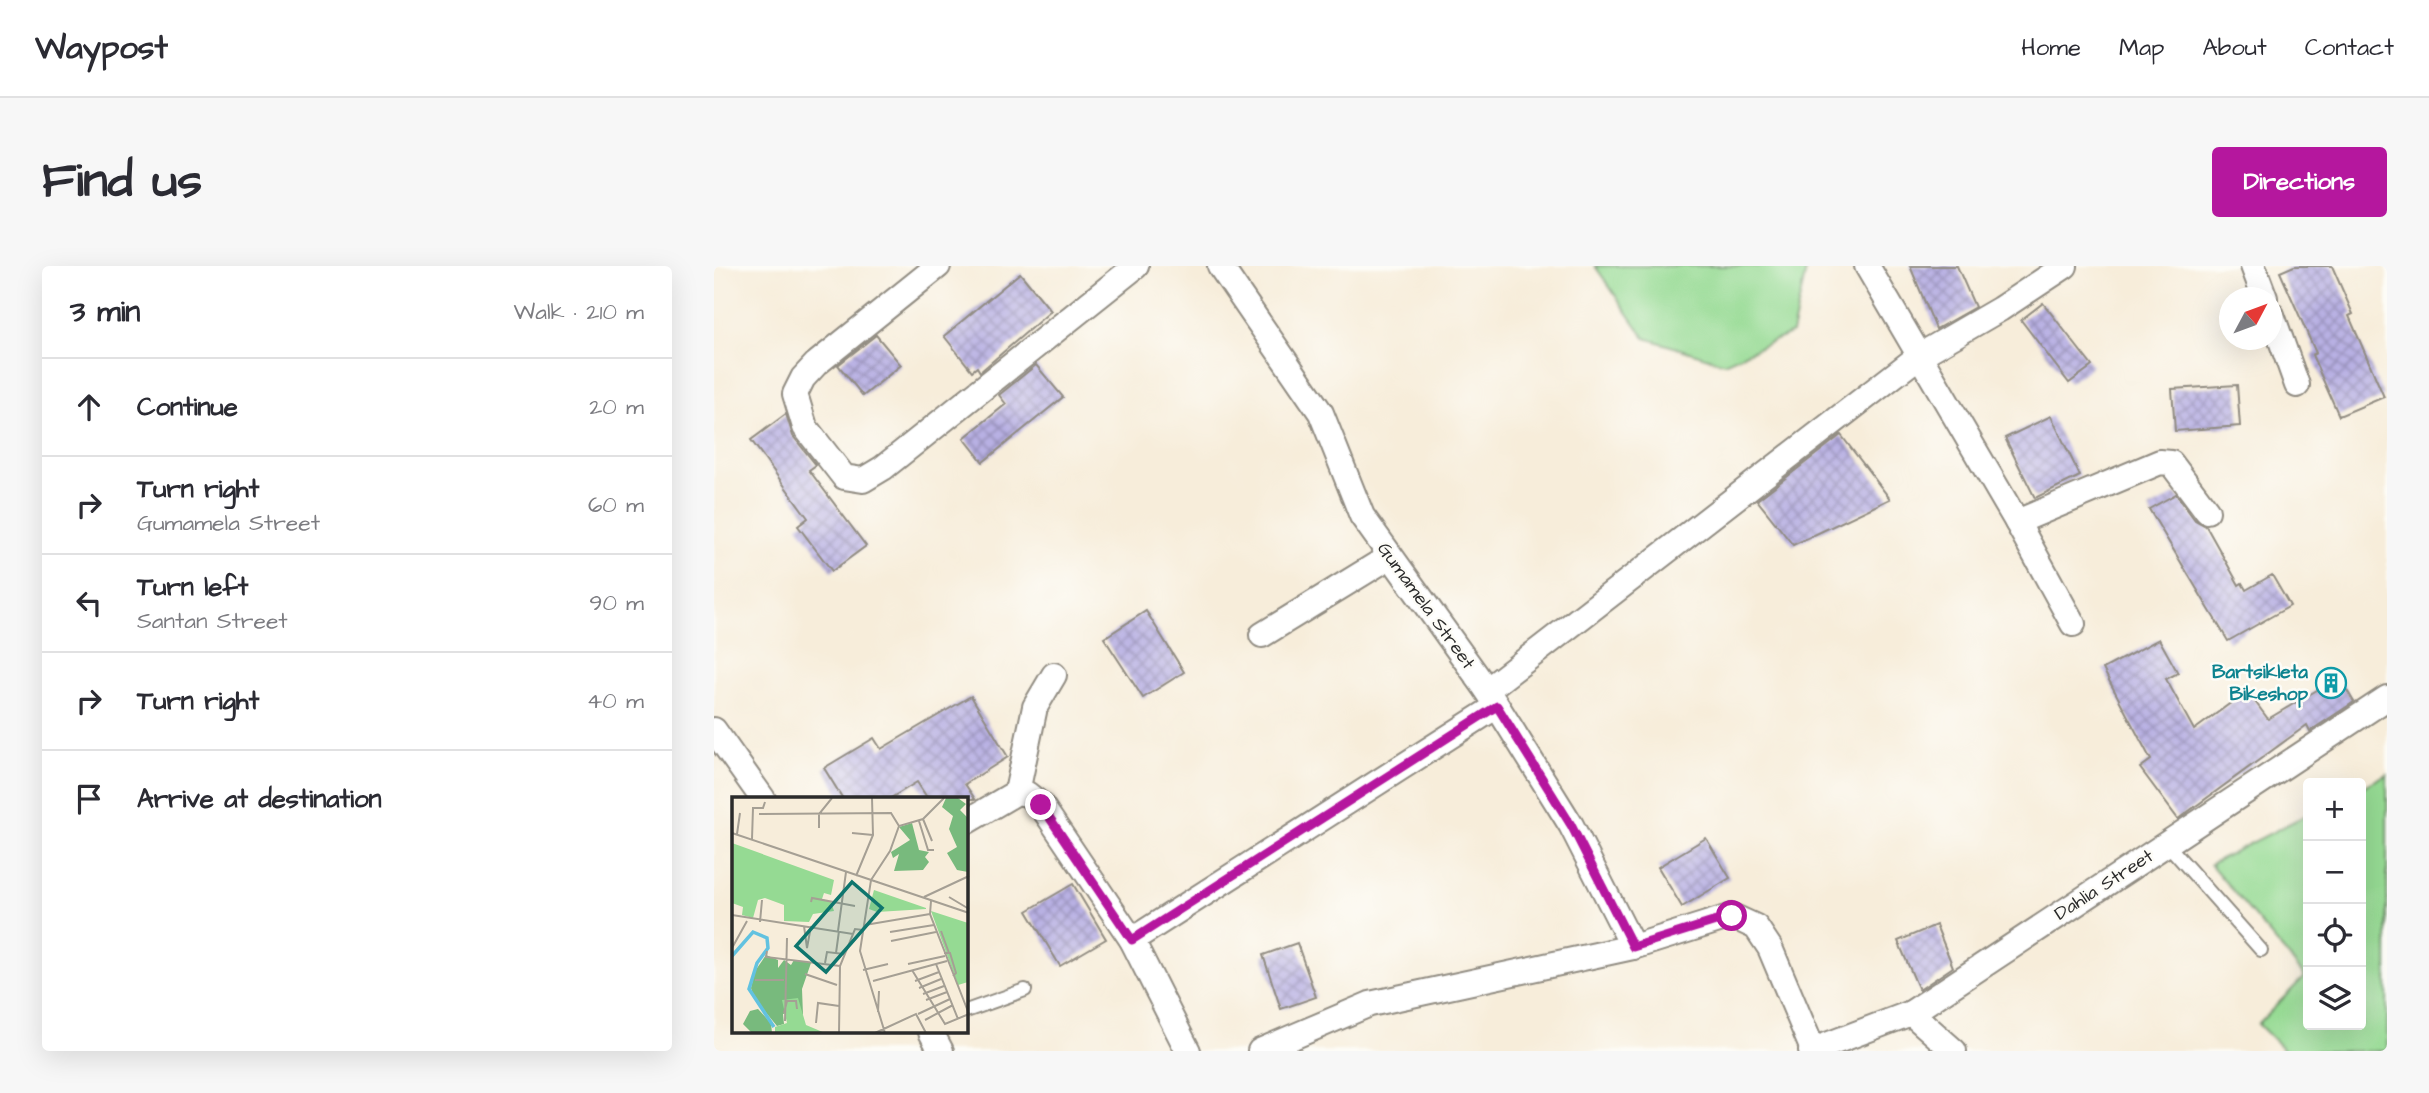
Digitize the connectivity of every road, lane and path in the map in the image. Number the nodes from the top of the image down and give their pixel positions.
1 (938, 266) edge
2 (1136, 266) edge
3 (1220, 266) edge
4 (1867, 266) edge
5 (2065, 266) edge
6 (2253, 266) edge
7 (2261, 287) edge
8 (2282, 343) edge
9 (1919, 356) junction
10 (2297, 385) dead end
11 (2207, 511) dead end
12 (2017, 522) junction
13 (1389, 557) junction
14 (2073, 624) dead end
15 (1262, 635) dead end
16 (1054, 675) dead end
17 (1492, 698) junction
18 (2387, 698) edge
19 (714, 730) edge
20 (1017, 793) junction
21 (762, 797) edge
22 (968, 821) edge
23 (2167, 844) junction
24 (1132, 940) junction
25 (1633, 947) junction
26 (2261, 950) dead end
27 (1025, 990) dead end
28 (968, 1010) edge
29 (1911, 1013) junction
30 (932, 1034) edge
31 (1812, 1050) edge
32 (941, 1051) edge
33 (1188, 1051) edge
34 (1260, 1051) edge
35 (1954, 1051) edge

1 - 2 street
3 - 13 street, Gumamela Street
4 - 9 street
5 - 9 street
6 - 7 street
8 - 10 street
9 - 12 street
9 - 17 street
11 - 12 street
12 - 14 street
13 - 15 street
13 - 17 street, Gumamela Street
16 - 20 street
17 - 24 street
17 - 25 street, Gumamela Street
18 - 23 street, Dahlia Street
19 - 21 street
20 - 22 street
20 - 24 street
23 - 26 lane
23 - 29 street, Dahlia Street
24 - 33 street
25 - 31 street
25 - 34 street
27 - 28 lane
29 - 31 street, Dahlia Street
29 - 35 street
30 - 32 street

